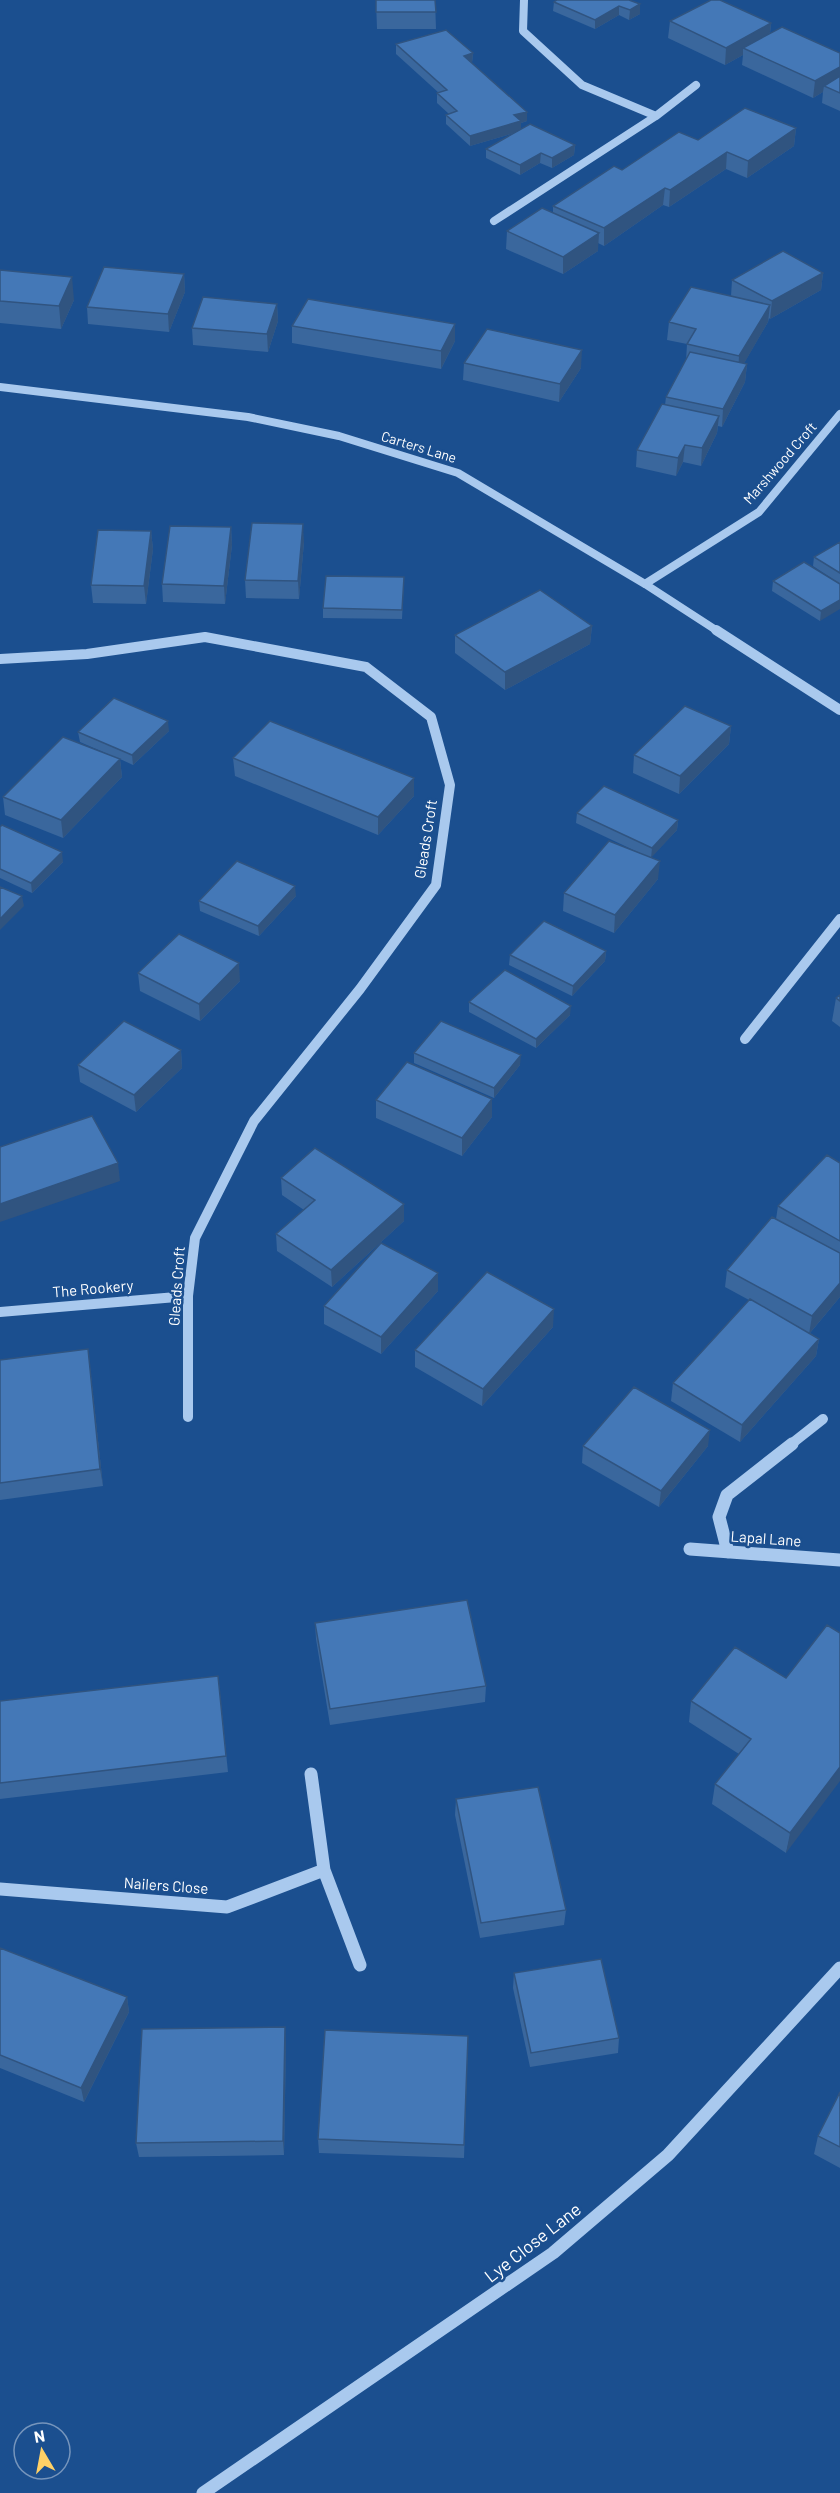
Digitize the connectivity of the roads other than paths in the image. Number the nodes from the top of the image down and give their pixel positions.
1 (524, 0) edge
2 (696, 85) dead end
3 (656, 116) junction
4 (494, 221) dead end
5 (0, 387) edge
6 (840, 414) edge
7 (645, 584) junction
8 (0, 659) edge
9 (840, 710) edge
10 (840, 919) edge
11 (746, 1039) dead end
12 (188, 1296) junction
13 (0, 1312) edge
14 (188, 1417) dead end
15 (823, 1419) dead end
16 (690, 1549) dead end
17 (728, 1551) junction
18 (840, 1560) edge
19 (311, 1774) dead end
20 (324, 1870) junction
21 (0, 1889) edge
22 (360, 1965) dead end
23 (840, 1968) edge
24 (203, 2493) edge

1 - 3 street
2 - 3 street
3 - 4 street
5 - 7 street, Carters Lane
6 - 7 street, Marshwood Croft
7 - 9 street, Carters Lane
8 - 12 street, Gleads Croft
10 - 11 street
12 - 13 street, The Rookery
12 - 14 street, Gleads Croft
15 - 17 street
16 - 17 street, Lapal Lane
17 - 18 street, Lapal Lane
19 - 20 street
20 - 21 street, Nailers Close
20 - 22 street
23 - 24 street, Lye Close Lane

